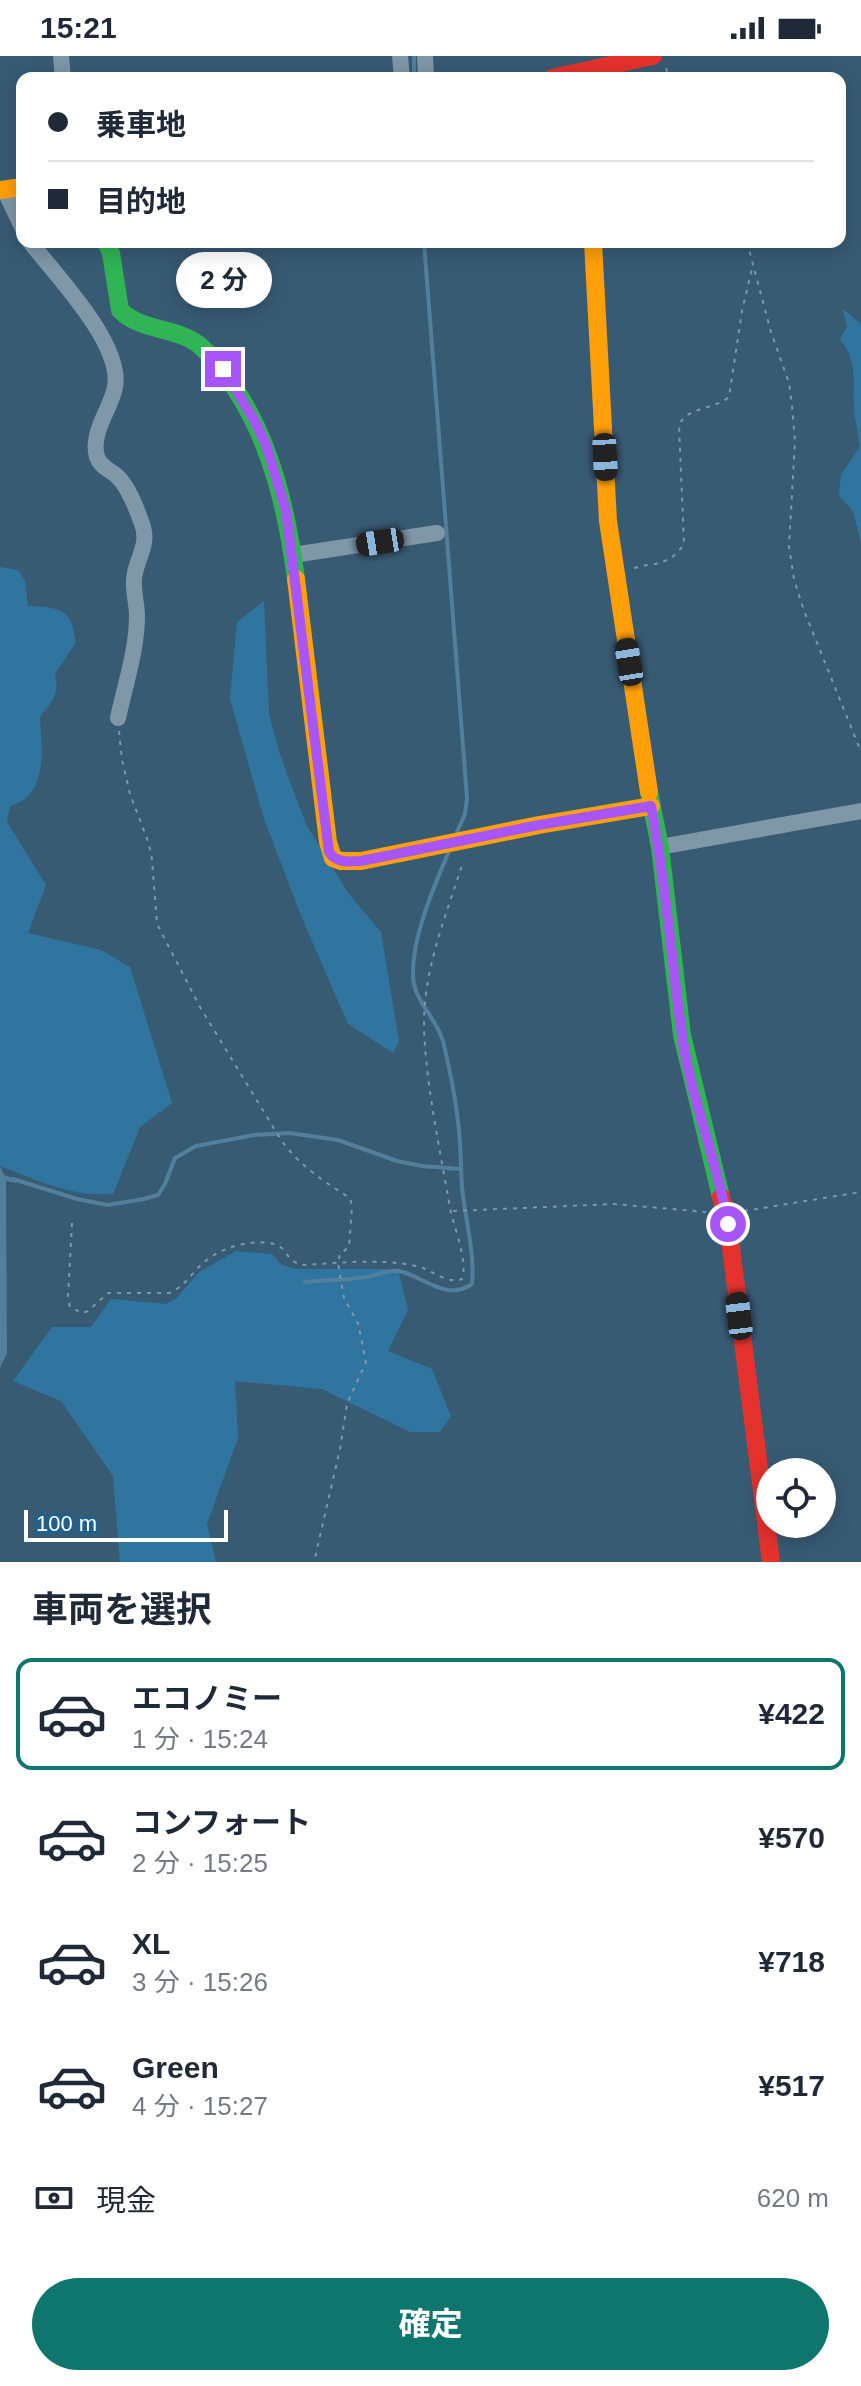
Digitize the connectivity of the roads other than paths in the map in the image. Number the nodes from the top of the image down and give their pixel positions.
1 (653, 56) edge
2 (595, 72) edge
3 (9, 189) edge
4 (16, 209) edge
5 (35, 248) edge
6 (108, 248) edge
7 (593, 248) edge
8 (437, 533) dead end
9 (293, 555) junction
10 (118, 718) road end
11 (651, 806) junction
12 (861, 811) edge
13 (660, 847) junction
14 (771, 1562) edge

1 - 2 street
3 - 4 street
5 - 10 street
6 - 9 street
7 - 11 street
8 - 9 street
9 - 11 street
11 - 13 street
12 - 13 street
13 - 14 street

